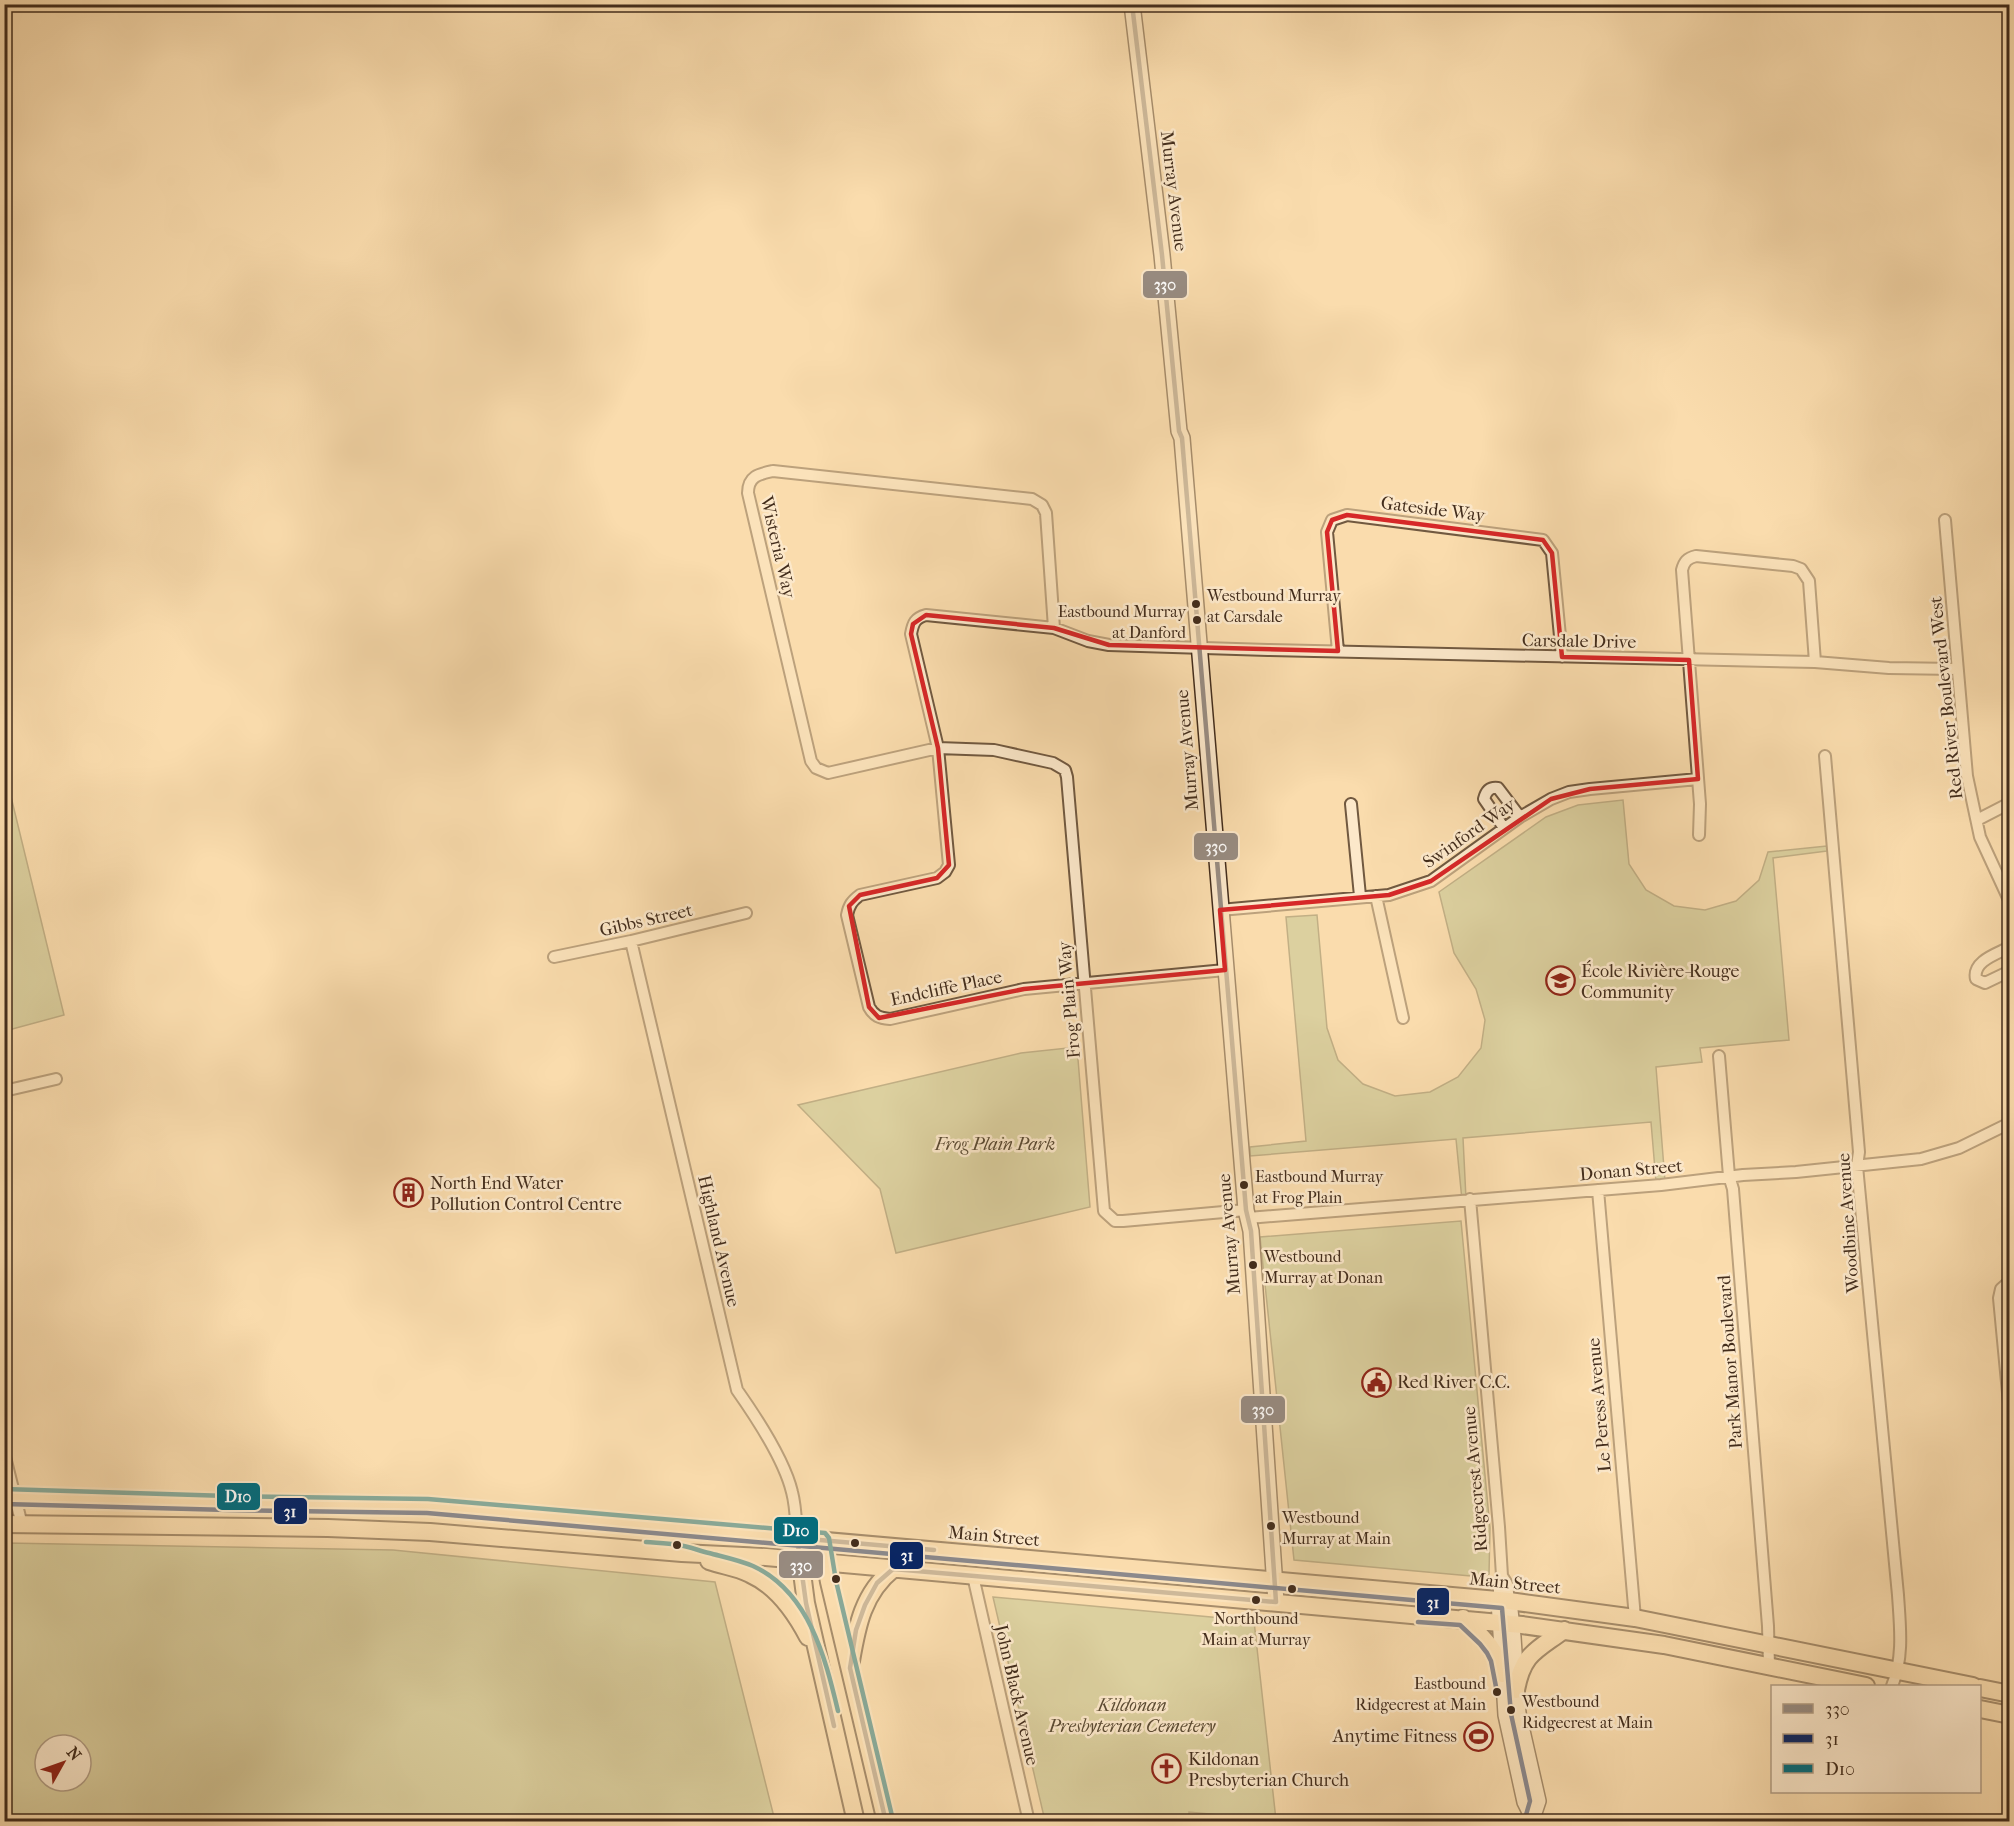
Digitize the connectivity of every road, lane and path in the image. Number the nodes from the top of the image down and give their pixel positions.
1 (1132, 4) edge
2 (1945, 520) dead end
3 (1054, 628) junction
4 (1199, 649) junction
5 (1338, 651) junction
6 (1562, 657) junction
7 (1689, 660) junction
8 (1815, 662) junction
9 (1957, 669) junction
10 (938, 748) junction
11 (1825, 756) dead end
12 (1698, 779) junction
13 (2010, 803) edge
14 (1351, 804) dead end
15 (1520, 817) junction
16 (1977, 820) junction
17 (1504, 828) junction
18 (1699, 836) dead end
19 (1360, 896) junction
20 (1376, 896) junction
21 (2010, 902) edge
22 (1220, 910) junction
23 (746, 913) dead end
24 (631, 941) junction
25 (2010, 947) edge
26 (554, 957) dead end
27 (1225, 970) junction
28 (2010, 971) edge
29 (1084, 983) junction
30 (1403, 1018) dead end
31 (1719, 1056) dead end
32 (56, 1079) dead end
33 (4, 1091) edge
34 (2010, 1123) edge
35 (1857, 1166) junction
36 (1729, 1176) junction
37 (1598, 1190) junction
38 (1470, 1199) junction
39 (1247, 1214) junction
40 (2010, 1281) edge
41 (2010, 1414) edge
42 (4, 1452) edge
43 (10, 1496) edge
44 (4, 1524) edge
45 (22, 1525) junction
46 (797, 1538) junction
47 (822, 1540) junction
48 (682, 1553) junction
49 (800, 1560) junction
50 (826, 1563) junction
51 (893, 1569) junction
52 (973, 1576) junction
53 (1275, 1580) junction
54 (1504, 1601) junction
55 (1276, 1602) junction
56 (1463, 1618) junction
57 (1635, 1618) junction
58 (1505, 1623) junction
59 (1564, 1630) junction
60 (1768, 1644) junction
61 (819, 1662) junction
62 (1769, 1666) junction
63 (850, 1668) junction
64 (1502, 1674) junction
65 (1895, 1679) edge
66 (1861, 1685) edge
67 (1962, 1685) edge
68 (1981, 1688) edge
69 (1516, 1690) junction
70 (2010, 1694) edge
71 (1981, 1709) edge
72 (2010, 1715) edge
73 (1534, 1819) edge
74 (856, 1821) edge
75 (886, 1821) edge
76 (1029, 1821) edge

1 - 4 street, Murray Avenue
2 - 9 street, Red River Boulevard West
3 - 4 street, Carsdale Drive
3 - 10 street, Carsdale Drive
3 - 10 street, Wisteria Way
4 - 5 street, Carsdale Drive
4 - 22 street, Murray Avenue
5 - 6 street, Carsdale Drive
5 - 6 street, Gateside Way
6 - 7 street, Carsdale Drive
7 - 8 street, Carsdale Drive
7 - 8 street
7 - 12 street
8 - 9 street, Carsdale Drive
9 - 16 street, Red River Boulevard West
10 - 29 street, Frog Plain Way
10 - 29 street, Endcliffe Place
11 - 35 street, Woodbine Avenue
12 - 15 street, Swinford Way
12 - 18 street
13 - 16 street
14 - 19 street
15 - 17 street, Swinford Way
15 - 17 street
16 - 21 street, Red River Boulevard West
17 - 20 street, Swinford Way
19 - 20 street, Swinford Way
19 - 22 street, Swinford Way
20 - 30 street
22 - 27 street, Murray Avenue
23 - 24 street, Gibbs Street
24 - 26 street, Gibbs Street
24 - 46 street, Highland Avenue
25 - 28 street
27 - 29 street, Endcliffe Place
27 - 39 street, Murray Avenue
29 - 39 street, Frog Plain Way
31 - 36 street, Park Manor Boulevard
32 - 33 street
34 - 35 street, Donan Street
35 - 36 street, Donan Street
35 - 65 street, Woodbine Avenue
36 - 37 street, Donan Street
36 - 60 street, Park Manor Boulevard
37 - 38 street, Donan Street
37 - 57 street, Le Peress Avenue
38 - 39 street, Donan Street
38 - 54 street, Ridgecrest Avenue
39 - 53 street, Murray Avenue
40 - 41 street
42 - 43 street
43 - 45 street
43 - 46 main road, Main Street
44 - 45 main road
45 - 48 main road
46 - 47 main road, Main Street
46 - 49 main road
47 - 50 main road
47 - 53 main road, Main Street
48 - 49 main road
48 - 61 main road
49 - 50 main road
49 - 61 main road
50 - 51 main road
50 - 63 main road
51 - 52 main road
51 - 63 main road
52 - 55 main road
52 - 76 street, John Black Avenue
53 - 54 main road, Main Street
53 - 55 street, Murray Avenue
54 - 57 main road, Main Street
54 - 58 street, Ridgecrest Avenue
55 - 56 main road
56 - 58 main road
56 - 64 main road
57 - 60 main road, Main Street
58 - 59 main road
58 - 64 street, Ridgecrest Avenue
58 - 69 street, Ridgecrest Avenue
59 - 62 main road
59 - 69 main road
60 - 62 street, Park Manor Boulevard
60 - 65 main road, Main Street
61 - 74 main road
62 - 66 main road
63 - 75 main road
64 - 73 street, Ridgecrest Avenue
65 - 67 main road, Main Street
68 - 70 main road
69 - 73 street, Ridgecrest Avenue
71 - 72 main road

